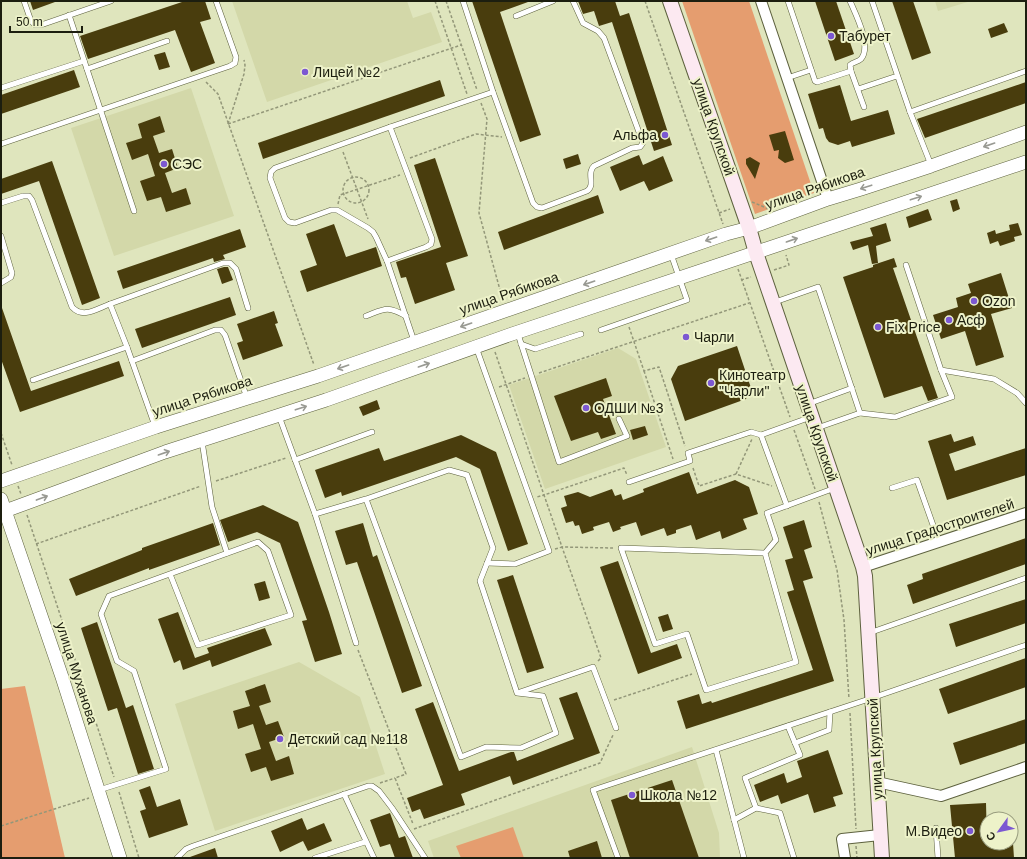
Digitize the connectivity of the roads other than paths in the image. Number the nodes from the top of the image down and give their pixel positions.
1 (24, 1) edge
2 (111, 1) edge
3 (216, 1) edge
4 (463, 1) edge
5 (553, 1) edge
6 (573, 1) edge
7 (670, 1) edge
8 (762, 1) edge
9 (788, 1) edge
10 (850, 1) edge
11 (872, 1) edge
12 (69, 15) junction
13 (516, 16) dead end
14 (167, 41) dead end
15 (84, 61) junction
16 (87, 69) junction
17 (811, 70) junction
18 (851, 71) junction
19 (1026, 71) edge
20 (894, 77) dead end
21 (787, 78) junction
22 (1, 88) edge
23 (858, 89) junction
24 (493, 92) junction
25 (864, 107) dead end
26 (101, 111) junction
27 (910, 112) junction
28 (390, 127) junction
29 (1026, 132) edge
30 (1, 144) edge
31 (1026, 162) edge
32 (931, 166) junction
33 (828, 199) junction
34 (1, 203) edge
35 (134, 211) dead end
36 (748, 228) junction
37 (1, 236) edge
38 (756, 252) junction
39 (671, 253) junction
40 (387, 261) junction
41 (906, 265) dead end
42 (679, 278) junction
43 (1, 283) edge
44 (773, 303) junction
45 (110, 304) junction
46 (248, 308) dead end
47 (366, 316) dead end
48 (406, 316) junction
49 (601, 330) dead end
50 (581, 334) dead end
51 (519, 338) junction
52 (415, 342) junction
53 (127, 346) junction
54 (476, 347) junction
55 (132, 361) junction
56 (941, 370) junction
57 (33, 380) dead end
58 (852, 388) junction
59 (247, 398) junction
60 (1026, 403) edge
61 (860, 413) junction
62 (279, 415) junction
63 (812, 417) junction
64 (619, 419) dead end
65 (156, 427) junction
66 (372, 432) dead end
67 (761, 435) junction
68 (202, 440) junction
69 (295, 458) junction
70 (1, 481) edge
71 (629, 482) road end
72 (836, 488) junction
73 (892, 488) dead end
74 (366, 499) junction
75 (3, 505) edge
76 (787, 506) junction
77 (1026, 513) edge
78 (315, 514) junction
79 (939, 542) junction
80 (228, 553) junction
81 (765, 553) junction
82 (488, 563) junction
83 (863, 567) junction
84 (170, 574) junction
85 (1026, 578) edge
86 (868, 634) junction
87 (356, 643) road end
88 (1026, 645) edge
89 (517, 693) junction
90 (872, 698) junction
91 (830, 712) junction
92 (788, 726) junction
93 (616, 728) road end
94 (795, 743) junction
95 (716, 750) junction
96 (1026, 767) edge
97 (877, 782) junction
98 (99, 792) junction
99 (344, 794) junction
100 (756, 808) junction
101 (734, 820) junction
102 (936, 828) dead end
103 (880, 836) junction
104 (365, 842) junction
105 (120, 858) edge
106 (177, 858) edge
107 (314, 858) edge
108 (374, 858) edge
109 (425, 858) edge
110 (618, 858) edge
111 (744, 858) edge
112 (794, 858) edge
113 (845, 858) edge
114 (882, 858) edge
115 (938, 858) edge

1 - 12 lane
2 - 12 lane
3 - 26 lane
4 - 24 lane
5 - 13 lane
6 - 24 lane
7 - 36 main road, улица Крупской
8 - 21 street
9 - 17 lane
10 - 18 lane
11 - 27 lane
12 - 15 lane
14 - 16 lane
15 - 16 lane
15 - 22 lane
16 - 26 lane
17 - 18 lane
17 - 21 lane
18 - 23 lane
19 - 27 lane
20 - 23 lane
21 - 33 street
23 - 25 lane
24 - 28 lane
26 - 30 lane
26 - 35 lane
27 - 32 lane
28 - 40 lane
28 - 40 lane
29 -> 32 street, улица Рябикова
38 -> 31 street
32 -> 33 street, улица Рябикова
33 - 36 street, улица Рябикова
34 - 45 lane
36 - 38 main road, улица Крупской
36 -> 39 street, улица Рябикова
37 - 43 lane
38 - 42 street
38 - 44 main road, улица Крупской
39 - 42 lane
39 -> 52 street, улица Рябикова
40 - 48 lane
41 - 56 lane
42 - 49 lane
42 - 51 street
44 - 58 lane
44 - 63 main road, улица Крупской
45 - 46 lane
45 - 53 lane
47 - 48 lane
48 - 52 lane
50 - 51 lane
51 - 54 street
51 - 64 lane
52 -> 59 street, улица Рябикова
53 - 55 lane
53 - 57 lane
62 -> 54 street
54 - 82 lane
55 - 59 lane
55 - 65 lane
56 - 60 lane
56 - 61 lane
58 - 61 lane
58 - 63 lane
59 - 65 street, улица Рябикова
61 - 63 lane
62 - 68 street
62 - 69 lane
63 - 67 lane
63 - 72 main road, улица Крупской
65 - 70 street, улица Рябикова
66 - 69 lane
67 - 71 lane
67 - 76 lane
75 -> 68 street
68 - 80 lane
69 - 78 lane
72 - 76 lane
72 - 83 main road, улица Крупской
73 - 79 lane
74 - 78 lane
74 - 82 lane
74 - 89 lane
75 - 98 street, улица Муханова
76 - 81 lane
77 - 79 street, улица Градостроителей
78 - 87 lane
79 - 83 street, улица Градостроителей
80 - 84 lane
80 - 84 lane
81 - 81 lane
82 - 89 lane
83 - 86 main road, улица Крупской
84 - 98 lane
85 - 86 lane
86 - 90 main road, улица Крупской
88 - 90 lane
89 - 93 lane
90 - 91 lane
90 - 97 main road, улица Крупской
91 - 92 lane
91 - 94 lane
92 - 94 lane
92 - 95 lane
94 - 100 lane
95 - 101 lane
95 - 110 lane
96 - 97 street
97 - 103 main road, улица Крупской
98 - 105 street, улица Муханова
99 - 104 lane
99 - 106 lane
99 - 109 lane
100 - 101 lane
100 - 112 lane
101 - 111 lane
102 - 115 lane
103 - 113 street
103 - 114 main road, улица Крупской
104 - 107 lane
104 - 108 lane

